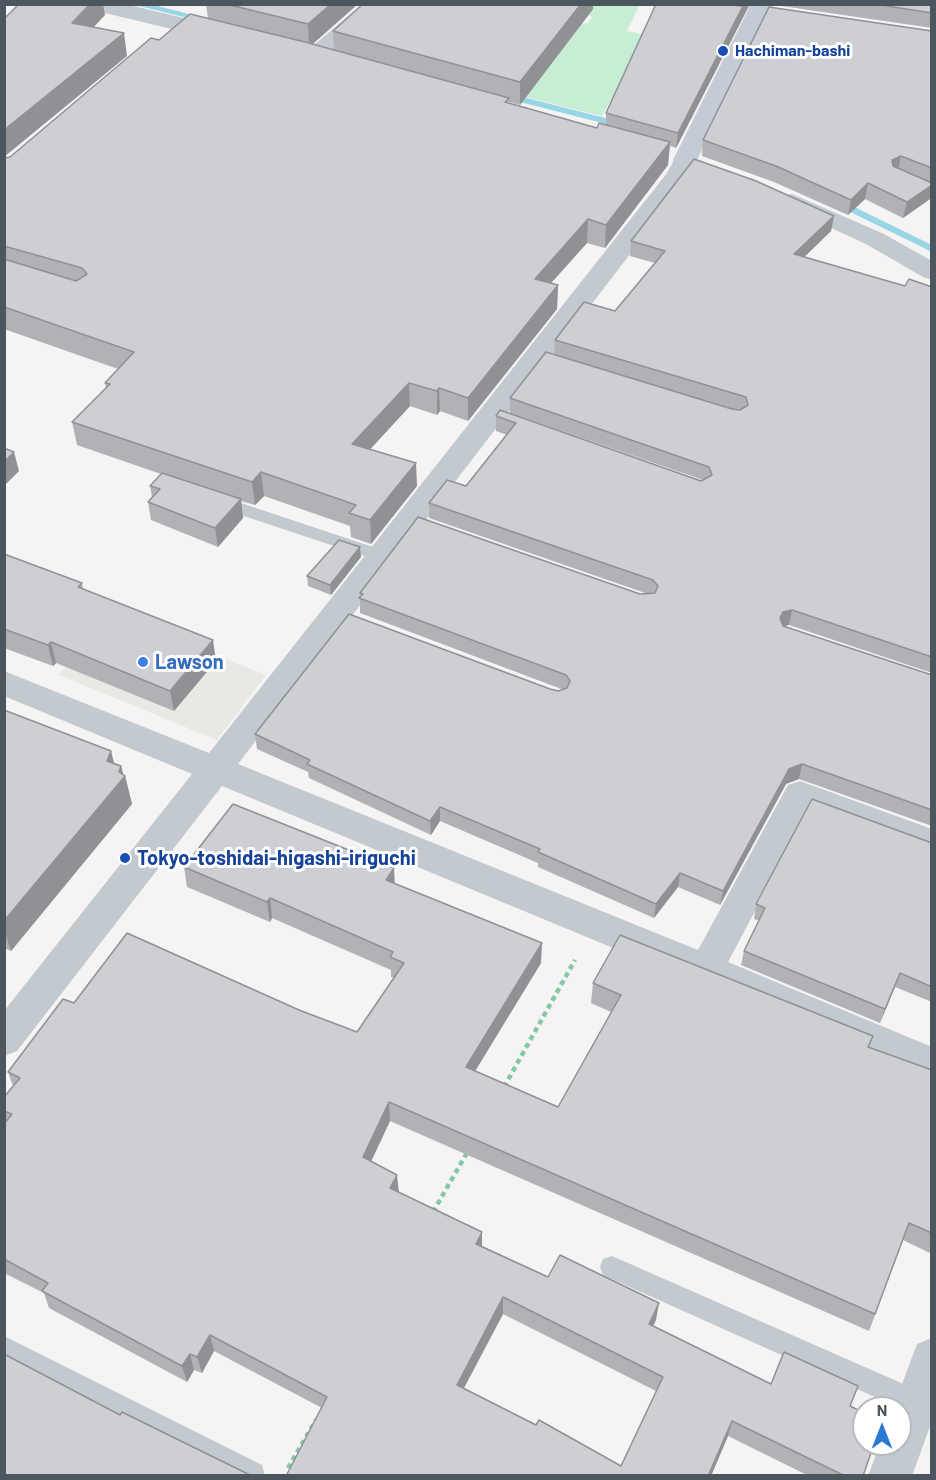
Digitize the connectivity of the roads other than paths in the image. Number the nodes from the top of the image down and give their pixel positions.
1 (96, 4) edge
2 (376, 4) edge
3 (767, 11) edge
4 (248, 40) edge
5 (316, 55) edge
6 (774, 193) edge
7 (932, 272) edge
8 (205, 497) edge
9 (382, 556) junction
10 (4, 683) edge
11 (216, 769) junction
12 (932, 843) edge
13 (706, 969) junction
14 (4, 1040) edge
15 (932, 1064) edge
16 (612, 1267) dead end
17 (4, 1348) edge
18 (932, 1359) edge
19 (915, 1402) junction
20 (253, 1473) dead end
21 (890, 1476) edge

1 - 4 street
2 - 5 street
3 - 9 street
6 - 7 street
8 - 9 lane
9 - 11 street
10 - 11 street
11 - 13 street
11 - 14 street
12 - 13 street
13 - 15 street
16 - 19 lane
17 - 20 lane
18 - 19 street
19 - 21 street

